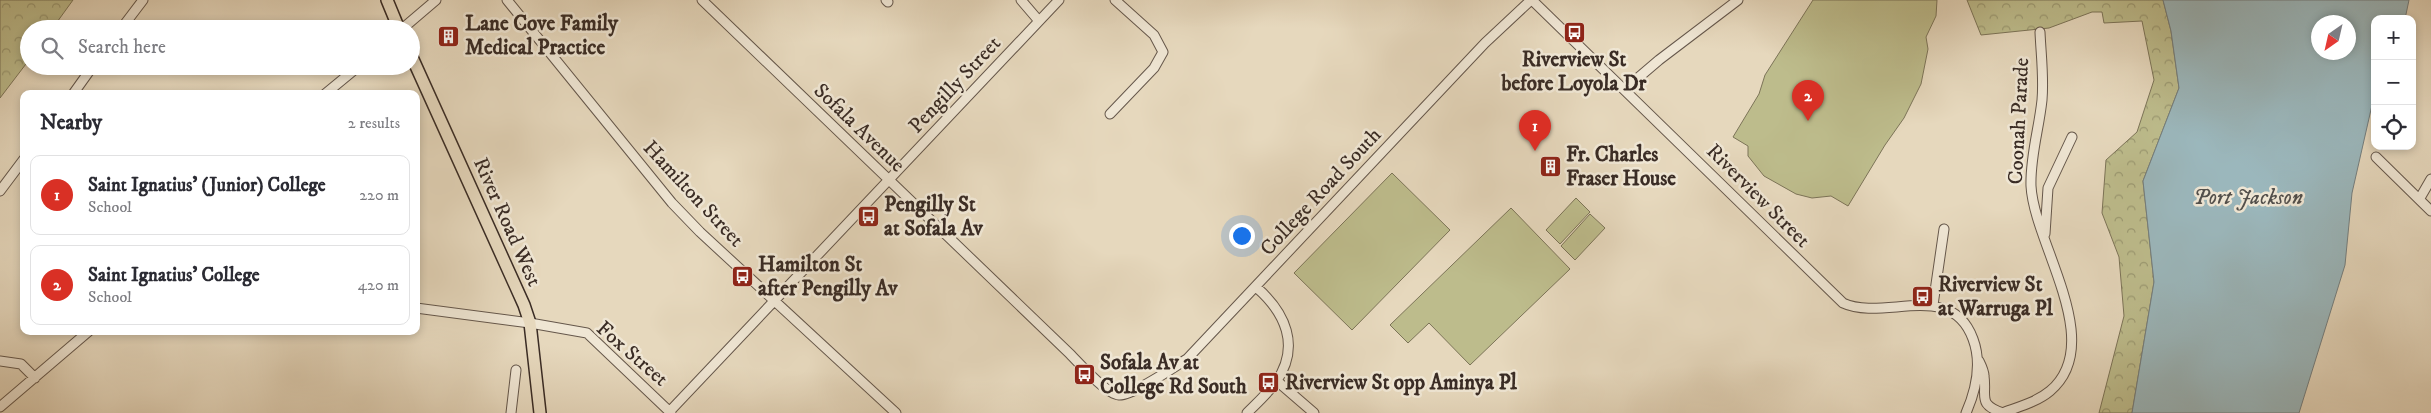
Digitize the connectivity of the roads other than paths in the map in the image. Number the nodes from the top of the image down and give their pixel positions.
1 (143, 0) edge
2 (387, 0) edge
3 (436, 0) edge
4 (507, 0) edge
5 (702, 0) edge
6 (1021, 0) edge
7 (1059, 0) edge
8 (1115, 0) edge
9 (1532, 0) edge
10 (1738, 0) edge
11 (128, 20) edge
12 (396, 20) edge
13 (411, 20) edge
14 (1039, 21) junction
15 (2040, 32) dead end
16 (87, 75) edge
17 (348, 75) edge
18 (420, 75) edge
19 (76, 90) edge
20 (331, 90) edge
21 (1625, 90) junction
22 (1110, 114) dead end
23 (2072, 137) dead end
24 (2376, 157) dead end
25 (20, 164) edge
26 (2431, 179) edge
27 (888, 181) junction
28 (0, 191) edge
29 (2420, 198) junction
30 (2431, 211) edge
31 (1944, 228) dead end
32 (2045, 240) junction
33 (1256, 287) junction
34 (775, 302) junction
35 (1934, 305) junction
36 (420, 309) edge
37 (530, 323) junction
38 (84, 335) edge
39 (1977, 356) junction
40 (0, 361) edge
41 (516, 370) dead end
42 (34, 378) junction
43 (1277, 381) junction
44 (1127, 394) joint
45 (0, 407) edge
46 (670, 412) edge
47 (511, 413) edge
48 (540, 413) edge
49 (896, 413) edge
50 (1247, 413) edge
51 (1314, 413) edge
52 (1966, 413) edge
53 (2002, 413) edge

1 - 11 street
2 - 12 main road
3 - 13 street
4 - 34 street, Hamilton Street
5 - 27 street, Sofala Avenue
6 - 14 street
7 - 14 street, Pengilly Street
8 - 22 street
9 - 21 street, Riverview Street
9 - 33 street, College Road South
10 - 21 street
14 - 27 street, Pengilly Street
15 - 32 street, Coonah Parade
16 - 19 street
17 - 20 street
18 - 37 main road, River Road West
21 - 35 street, Riverview Street
23 - 32 street, Coonah Parade
24 - 29 street
25 - 28 street
26 - 29 street
27 - 34 street, Pengilly Street
27 - 44 street, Sofala Avenue
29 - 30 street
31 - 35 street
32 - 53 street, Coonah Parade
33 - 43 street
33 - 44 street, College Road South
34 - 46 street, Pengilly Street
34 - 49 street, Hamilton Street
35 - 39 street, Riverview Street
36 - 37 street, Fox Street
37 - 46 street, Fox Street
37 - 48 main road, River Road West
38 - 42 street
39 - 52 street, Riverview Street
39 - 53 street, Riverview Street
40 - 42 street
41 - 47 street
42 - 45 street
43 - 50 street
43 - 51 street

